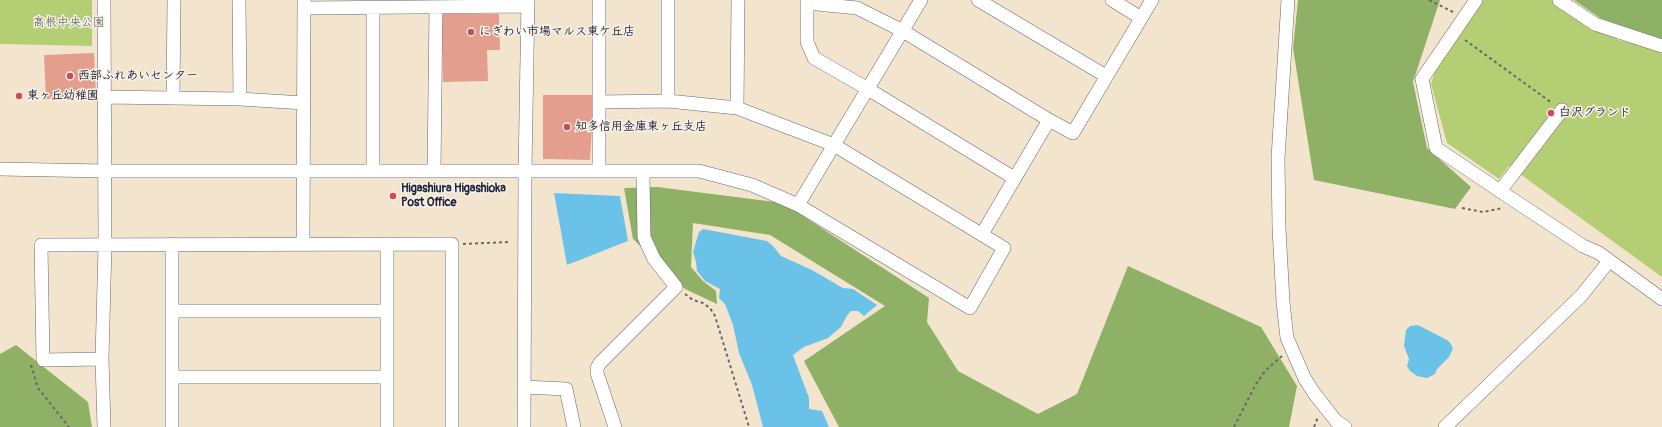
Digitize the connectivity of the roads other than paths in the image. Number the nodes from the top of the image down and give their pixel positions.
1 (104, 0) edge
2 (174, 0) edge
3 (239, 0) edge
4 (599, 0) edge
5 (668, 0) edge
6 (738, 0) edge
7 (921, 0) edge
8 (978, 0) edge
9 (1112, 0) edge
10 (1152, 0) edge
11 (1288, 0) edge
12 (1476, 0) edge
13 (1559, 0) edge
14 (807, 1) edge
15 (528, 3) edge
16 (304, 4) edge
17 (436, 7) junction
18 (373, 8) junction
19 (1141, 18) junction
20 (903, 31) junction
21 (1662, 46) edge
22 (1106, 76) junction
23 (868, 89) junction
24 (104, 97) junction
25 (173, 98) junction
26 (240, 99) junction
27 (668, 101) junction
28 (599, 102) junction
29 (304, 103) junction
30 (737, 108) junction
31 (1562, 110) road end
32 (1049, 120) junction
33 (834, 145) junction
34 (0, 169) edge
35 (105, 171) junction
36 (304, 171) junction
37 (374, 171) junction
38 (434, 171) junction
39 (525, 171) junction
40 (599, 171) junction
41 (643, 172) junction
42 (1014, 178) junction
43 (1500, 191) junction
44 (798, 205) junction
45 (982, 234) junction
46 (172, 244) junction
47 (303, 244) junction
48 (387, 244) junction
49 (105, 245) junction
50 (1609, 261) junction
51 (1662, 299) edge
52 (172, 311) junction
53 (387, 311) junction
54 (102, 359) junction
55 (172, 377) junction
56 (387, 377) junction
57 (524, 387) junction
58 (104, 427) edge
59 (172, 427) edge
60 (387, 427) edge
61 (452, 427) edge
62 (524, 427) edge
63 (574, 427) edge
64 (615, 427) edge
65 (1345, 427) edge
66 (1445, 427) edge

1 - 24 street
2 - 25 street
3 - 26 street
4 - 28 street
5 - 27 street
6 - 30 street
7 - 20 street
8 - 22 street
9 - 19 street
10 - 19 street
11 - 65 street
12 - 43 street
13 - 21 street
14 - 20 street
14 - 23 street
15 - 17 street
15 - 39 street
16 - 18 street
16 - 29 street
17 - 18 street
17 - 38 street
18 - 37 street
19 - 22 street
20 - 23 street
20 - 32 street
22 - 32 street
23 - 33 street
23 - 42 street
24 - 25 street
24 - 35 street
25 - 26 street
26 - 29 street
27 - 28 street
27 - 30 street
28 - 40 street
29 - 36 street
30 - 33 street
31 - 43 street
32 - 42 street
33 - 44 street
33 - 45 street
34 - 35 street
35 - 36 street
35 - 49 street
36 - 37 street
36 - 47 street
37 - 38 street
38 - 39 street
39 - 40 street
39 - 57 street
40 - 41 street
41 - 44 street
41 - 64 street
42 - 45 street
43 - 50 street
44 - 45 street
46 - 47 street
46 - 49 street
46 - 52 street
47 - 48 street
48 - 53 street
48 - 61 street
49 - 54 street
49 - 54 street
50 - 51 street
50 - 66 street
52 - 53 street
52 - 55 street
53 - 56 street
54 - 58 street
55 - 56 street
55 - 59 street
56 - 60 street
57 - 62 street
57 - 63 street

